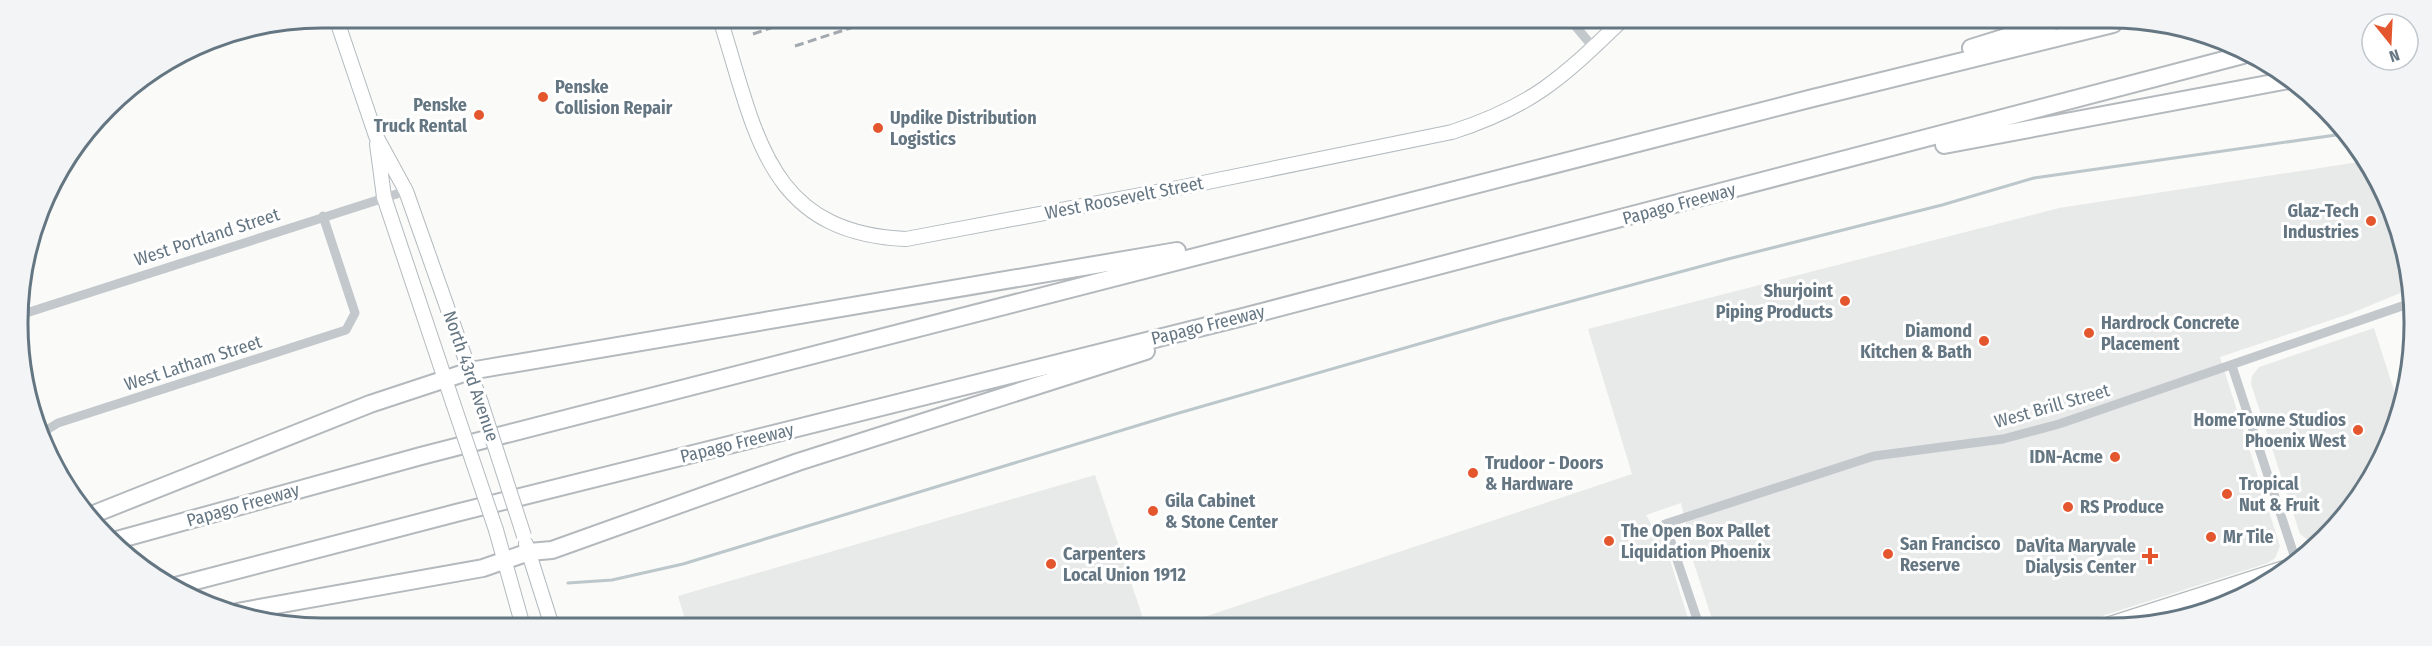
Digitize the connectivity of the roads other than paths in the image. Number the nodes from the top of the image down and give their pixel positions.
1 (339, 28) edge
2 (723, 28) edge
3 (1577, 28) edge
4 (1614, 28) edge
5 (2035, 28) edge
6 (2098, 28) edge
7 (1593, 47) junction
8 (2235, 57) edge
9 (2278, 82) edge
10 (1809, 99) junction
11 (376, 136) junction
12 (1828, 165) junction
13 (406, 192) junction
14 (384, 197) junction
15 (323, 216) junction
16 (1272, 236) junction
17 (2403, 306) edge
18 (29, 312) edge
19 (1243, 317) junction
20 (2232, 366) junction
21 (470, 371) junction
22 (444, 378) junction
23 (49, 430) edge
24 (98, 512) edge
25 (123, 538) edge
26 (526, 544) junction
27 (502, 552) junction
28 (2293, 552) edge
29 (2257, 577) edge
30 (186, 583) edge
31 (254, 609) edge
32 (2137, 616) edge
33 (521, 618) edge
34 (549, 618) edge
35 (1697, 618) edge

1 - 11 main road, North 43rd Avenue
2 - 7 main road, West Roosevelt Street
3 - 7 street
4 - 7 main road, West Roosevelt Street
5 - 10 highway
6 - 10 highway, Papago Freeway
8 - 12 highway, Papago Freeway
9 - 12 highway
10 - 16 highway, Papago Freeway
11 - 13 main road, North 43rd Avenue
11 - 14 main road, North 43rd Avenue
12 - 19 highway, Papago Freeway
13 - 14 street, West Portland Street
13 - 21 main road, North 43rd Avenue
14 - 15 street, West Portland Street
14 - 22 main road, North 43rd Avenue
15 - 18 street, West Portland Street
15 - 23 street, West Latham Street
16 - 21 highway
16 - 25 highway, Papago Freeway
17 - 20 street, West Brill Street
19 - 26 highway
19 - 30 highway, Papago Freeway
20 - 28 street
20 - 35 street, West Brill Street
21 - 22 highway
21 - 26 main road, North 43rd Avenue, bridge
22 - 24 highway
22 - 27 main road, North 43rd Avenue, bridge
26 - 27 highway
26 - 34 main road, North 43rd Avenue
27 - 31 highway
27 - 33 main road, North 43rd Avenue
29 - 32 main road

